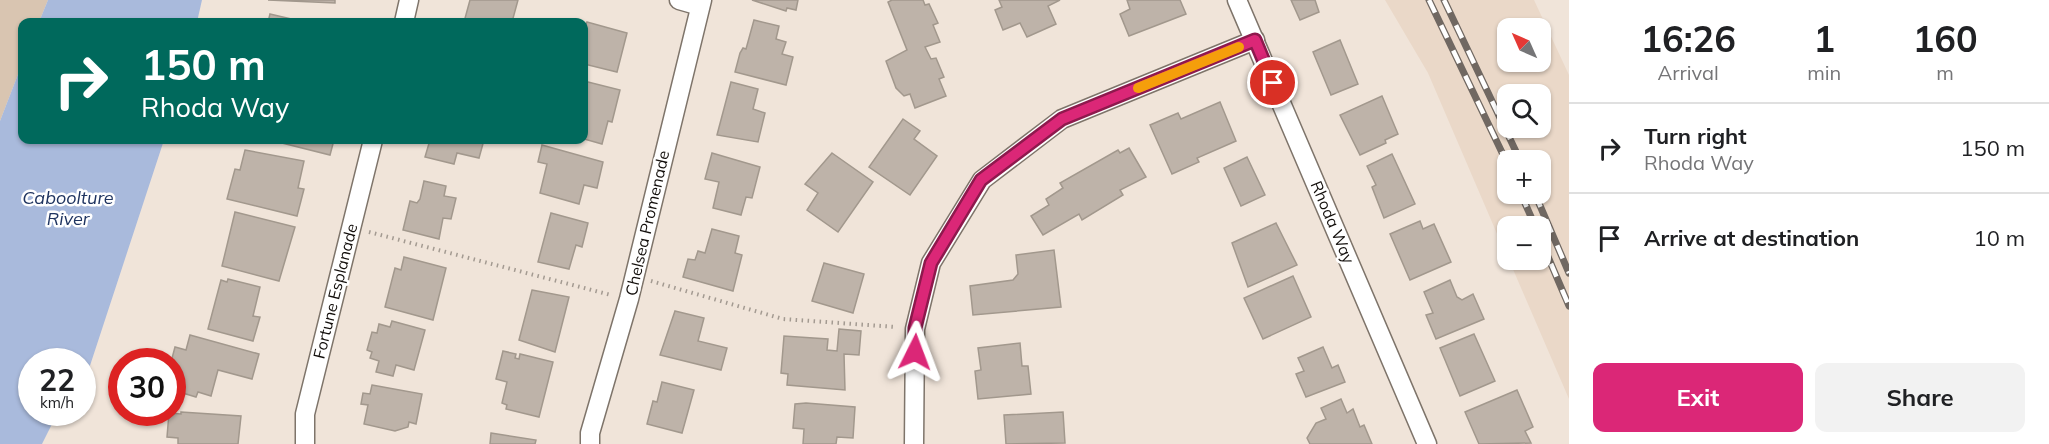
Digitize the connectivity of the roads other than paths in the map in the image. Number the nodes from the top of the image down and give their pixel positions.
1 (410, 0) edge
2 (679, 0) edge
3 (1237, 0) edge
4 (701, 3) edge
5 (405, 18) edge
6 (1255, 40) junction
7 (372, 144) edge
8 (305, 444) edge
9 (590, 444) edge
10 (914, 444) edge
11 (1427, 444) edge

1 - 5 street
2 - 4 street
3 - 6 street, Rhoda Way
4 - 9 street, Chelsea Promenade
6 - 10 street
6 - 11 street, Rhoda Way
7 - 8 street, Fortune Esplanade

